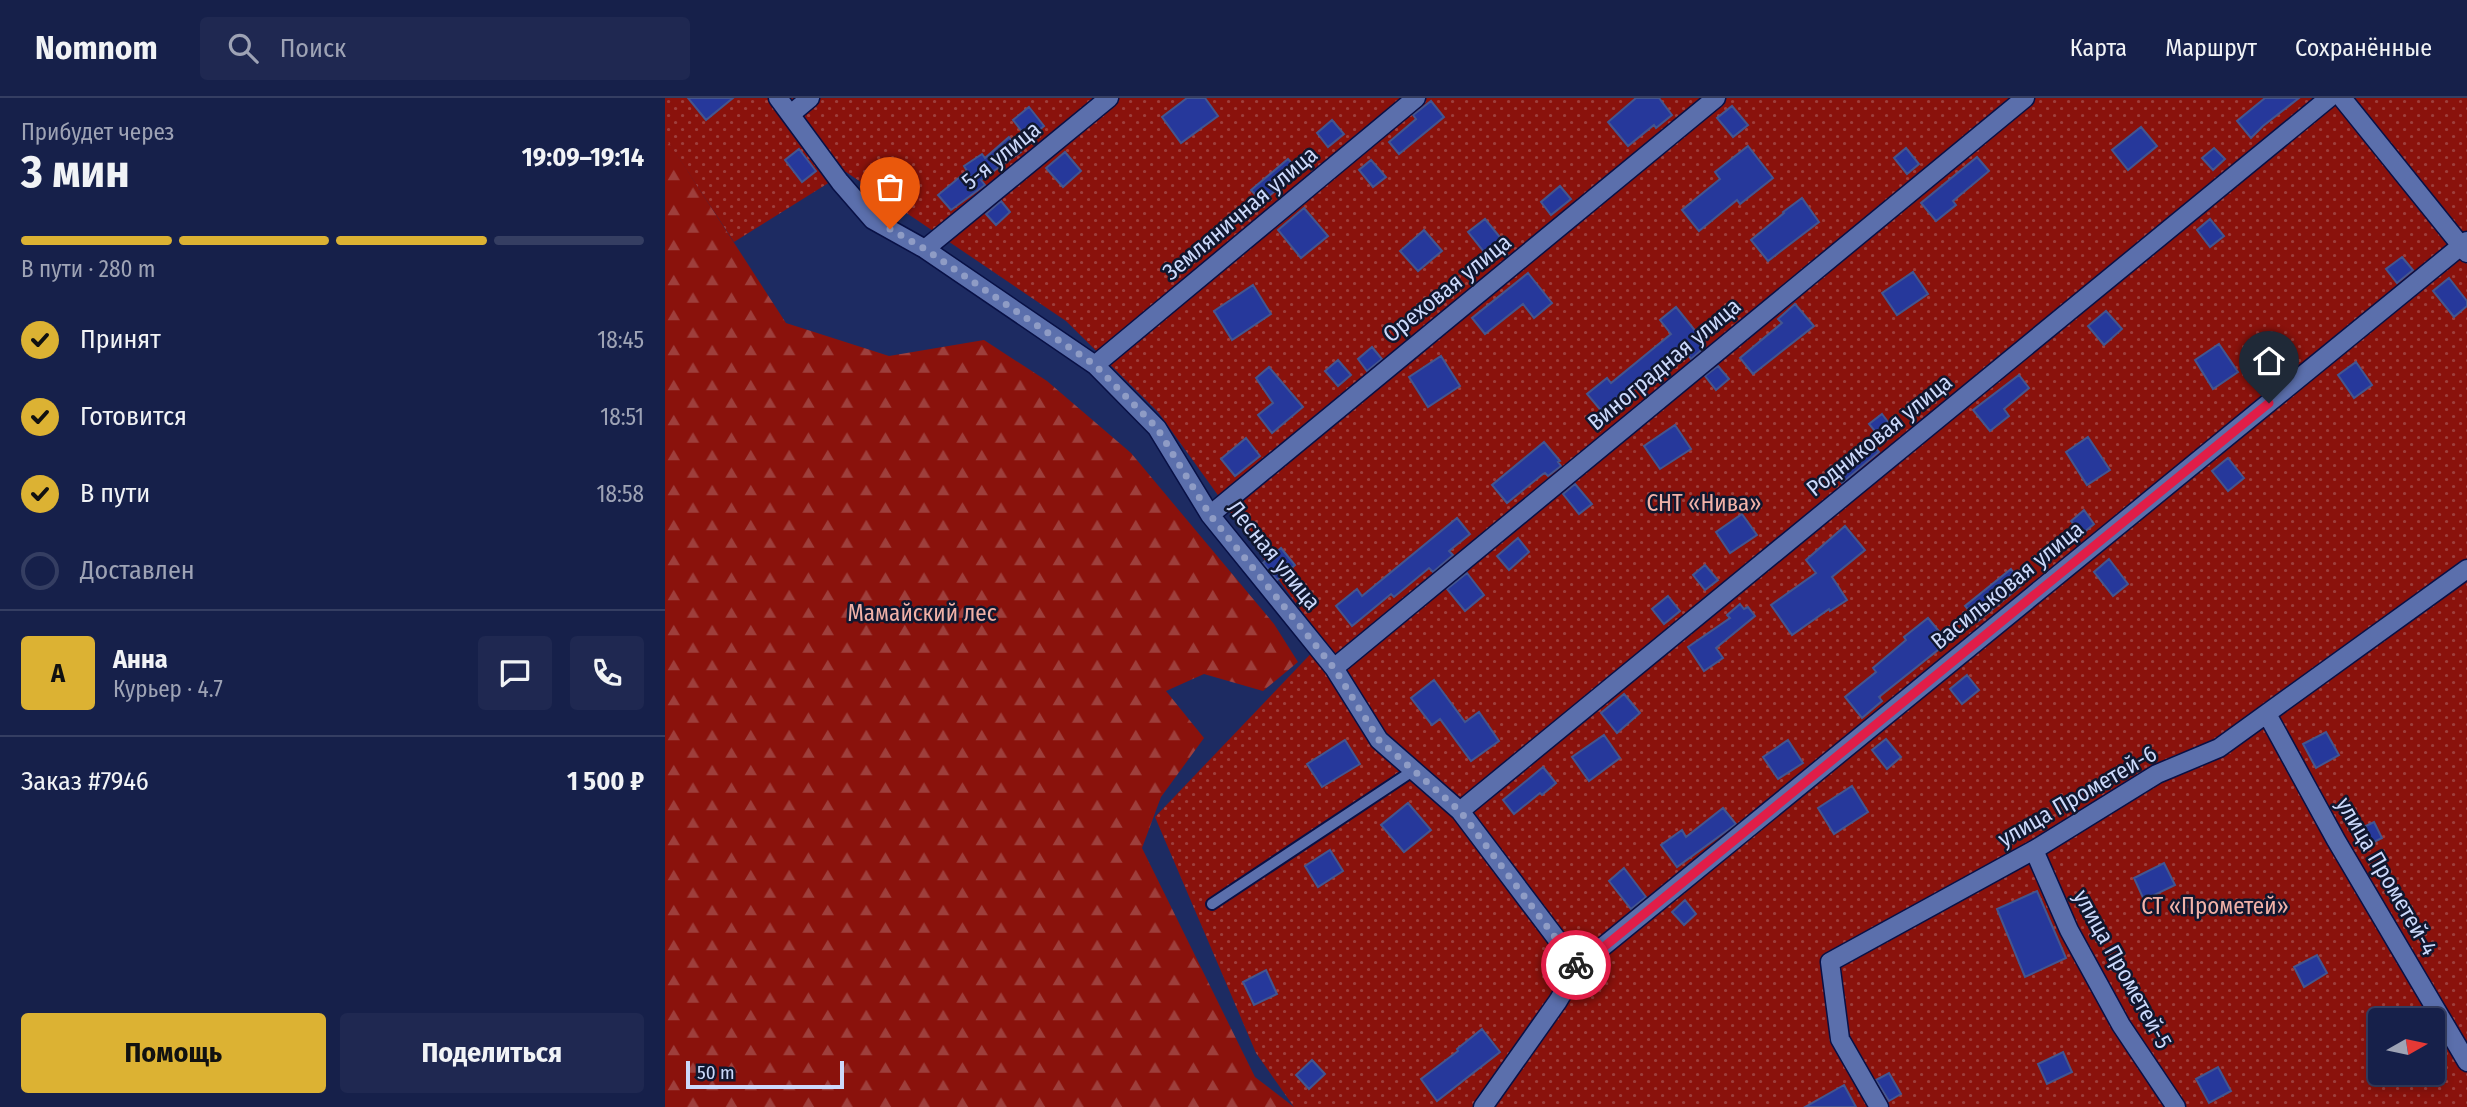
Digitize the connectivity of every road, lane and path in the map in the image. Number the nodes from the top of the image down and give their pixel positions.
1 (778, 98) edge
2 (810, 98) edge
3 (1109, 98) edge
4 (1416, 98) edge
5 (1716, 98) edge
6 (2025, 98) edge
7 (2329, 98) edge
8 (2342, 98) edge
9 (791, 114) junction
10 (2465, 246) edge
11 (925, 249) junction
12 (1095, 365) junction
13 (1210, 515) junction
14 (2467, 569) edge
15 (1334, 668) junction
16 (2267, 714) junction
17 (1414, 770) junction
18 (1460, 811) junction
19 (2034, 850) junction
20 (1212, 904) dead end
21 (1578, 967) junction
22 (2467, 1062) edge
23 (1483, 1107) edge
24 (1879, 1107) edge
25 (2176, 1107) edge

1 - 9 street, Лесная улица
2 - 9 street
3 - 11 street, 5-я улица
4 - 12 street, Земляничная улица
5 - 13 street, Ореховая улица
6 - 15 street, Виноградная улица
7 - 18 street, Родниковая улица
8 - 10 street
9 - 11 street, Лесная улица
10 - 21 street, Васильковая улица
11 - 12 street, Лесная улица
12 - 13 street, Лесная улица
13 - 15 street, Лесная улица
14 - 16 street, улица Прометей-6
15 - 17 street, Лесная улица
16 - 19 street, улица Прометей-6
16 - 22 street, улица Прометей-4
17 - 18 street, Лесная улица
17 - 20 lane
18 - 21 street, Лесная улица
19 - 24 street, улица Прометей-6
19 - 25 street, улица Прометей-5
21 - 23 street

